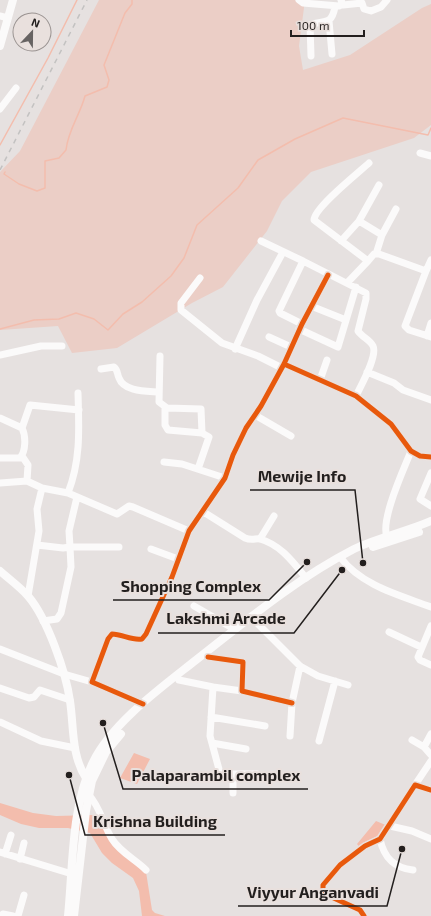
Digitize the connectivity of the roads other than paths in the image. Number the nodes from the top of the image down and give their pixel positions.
1 (13, 0) edge
2 (299, 0) edge
3 (386, 0) edge
4 (342, 3) edge
5 (335, 7) junction
6 (4, 17) edge
7 (329, 21) junction
8 (3, 28) edge
9 (0, 46) edge
10 (332, 54) dead end
11 (310, 56) dead end
12 (16, 88) dead end
13 (0, 109) edge
14 (420, 153) dead end
15 (431, 156) edge
16 (369, 163) dead end
17 (379, 185) dead end
18 (396, 209) dead end
19 (359, 220) junction
20 (382, 235) junction
21 (261, 241) dead end
22 (341, 241) junction
23 (283, 252) junction
24 (376, 254) junction
25 (368, 260) junction
26 (431, 260) edge
27 (303, 261) junction
28 (426, 271) junction
29 (328, 275) junction
30 (200, 278) dead end
31 (348, 283) junction
32 (356, 288) junction
33 (311, 306) junction
34 (346, 320) junction
35 (431, 323) edge
36 (300, 327) junction
37 (429, 336) edge
38 (269, 337) dead end
39 (62, 346) dead end
40 (291, 347) junction
41 (235, 348) junction
42 (0, 355) edge
43 (160, 356) dead end
44 (327, 360) dead end
45 (283, 366) junction
46 (101, 369) dead end
47 (367, 372) junction
48 (320, 380) junction
49 (159, 392) junction
50 (78, 393) dead end
51 (356, 396) junction
52 (431, 400) edge
53 (165, 407) junction
54 (79, 410) junction
55 (256, 414) junction
56 (0, 418) edge
57 (22, 428) junction
58 (202, 434) junction
59 (291, 436) dead end
60 (411, 451) junction
61 (22, 456) junction
62 (431, 457) edge
63 (0, 458) edge
64 (164, 462) dead end
65 (198, 468) junction
66 (431, 473) edge
67 (225, 478) junction
68 (27, 481) junction
69 (0, 483) edge
70 (42, 488) junction
71 (68, 493) junction
72 (77, 497) junction
73 (431, 506) edge
74 (202, 511) junction
75 (274, 516) dead end
76 (431, 521) edge
77 (431, 528) edge
78 (189, 531) junction
79 (387, 537) junction
80 (260, 539) junction
81 (37, 545) junction
82 (70, 547) junction
83 (120, 547) dead end
84 (151, 549) dead end
85 (178, 559) junction
86 (342, 559) junction
87 (0, 571) edge
88 (306, 578) junction
89 (28, 596) junction
90 (194, 606) dead end
91 (431, 607) edge
92 (254, 620) junction
93 (43, 621) junction
94 (431, 626) edge
95 (234, 629) junction
96 (389, 632) dead end
97 (421, 646) junction
98 (0, 650) edge
99 (208, 657) junction
100 (431, 665) edge
101 (300, 666) junction
102 (64, 674) junction
103 (179, 680) junction
104 (335, 681) junction
105 (92, 682) junction
106 (348, 685) dead end
107 (213, 687) junction
108 (0, 688) edge
109 (242, 691) junction
110 (70, 700) junction
111 (143, 704) junction
112 (292, 704) junction
113 (210, 717) junction
114 (0, 722) edge
115 (265, 726) dead end
116 (431, 734) edge
117 (290, 736) dead end
118 (412, 740) dead end
119 (319, 741) dead end
120 (212, 743) junction
121 (424, 747) junction
122 (75, 748) junction
123 (246, 749) dead end
124 (431, 755) edge
125 (431, 761) edge
126 (257, 774) dead end
127 (233, 775) junction
128 (90, 779) junction
129 (415, 785) junction
130 (431, 790) edge
131 (233, 793) dead end
132 (89, 795) junction
133 (81, 810) junction
134 (390, 826) junction
135 (80, 834) junction
136 (11, 835) dead end
137 (380, 839) junction
138 (431, 839) edge
139 (24, 843) dead end
140 (2, 853) edge
141 (20, 859) junction
142 (146, 870) dead end
143 (413, 870) dead end
144 (72, 874) junction
145 (24, 895) dead end
146 (3, 914) dead end
147 (13, 916) edge
148 (18, 916) edge
149 (68, 916) edge
150 (74, 916) edge
151 (364, 916) edge

1 - 6 main road
2 - 5 street
3 - 4 street
4 - 5 street
5 - 7 street
6 - 8 main road
7 - 10 street
7 - 11 street
8 - 9 main road
12 - 13 street
14 - 15 street
16 - 22 street
17 - 19 street
18 - 20 street
19 - 20 street
19 - 22 street
20 - 24 street
21 - 23 street
22 - 25 street
23 - 27 street
23 - 41 street
24 - 25 street
24 - 28 street
25 - 31 street
26 - 28 street
27 - 29 street
27 - 36 street
28 - 37 street
29 - 31 street
29 - 33 street
30 - 41 street
31 - 32 street
32 - 34 street
32 - 47 street
33 - 34 street
33 - 36 street
34 - 36 street
35 - 37 street
36 - 40 street
38 - 40 street
39 - 42 street
40 - 45 street
41 - 45 street
43 - 49 street
44 - 48 street
45 - 48 street
45 - 55 street
46 - 49 street
47 - 51 street
47 - 52 street
48 - 51 street
49 - 53 street
50 - 54 street
51 - 60 street
53 - 58 street
53 - 58 street
54 - 57 street
54 - 71 street
55 - 59 street
55 - 67 street
56 - 57 street
57 - 61 street
58 - 65 street
60 - 62 street
60 - 79 street
61 - 63 street
61 - 68 street
64 - 65 street
65 - 67 street
66 - 73 street
67 - 74 street
68 - 69 street
68 - 70 street
70 - 71 street
70 - 81 street
71 - 72 street
72 - 78 street
72 - 82 street
74 - 78 street
74 - 80 street
75 - 80 street
76 - 79 main road
77 - 86 main road
78 - 85 street
79 - 86 main road
80 - 88 street
81 - 82 street
81 - 89 street
82 - 83 street
82 - 93 street
84 - 85 street
85 - 105 street
86 - 88 main road
86 - 91 street
86 - 92 main road
87 - 89 main road
88 - 95 main road
89 - 93 main road
90 - 95 street
92 - 99 main road
92 - 101 street
93 - 102 main road
94 - 97 street
95 - 111 main road
96 - 97 street
97 - 100 street
98 - 102 street
99 - 103 main road
99 - 109 street
101 - 104 street
101 - 112 street
102 - 105 street
102 - 110 main road
103 - 107 street
103 - 128 main road
104 - 106 street
104 - 119 street
105 - 111 street
107 - 109 street
107 - 113 street
108 - 110 street
109 - 112 street
110 - 122 main road
111 - 128 main road
112 - 117 street
113 - 115 street
113 - 120 street
114 - 122 street
116 - 121 street
118 - 121 street
120 - 123 street
120 - 127 street
121 - 124 street
122 - 128 main road
125 - 129 street
126 - 127 street
127 - 131 street
128 - 132 main road
128 - 133 main road
129 - 130 street
129 - 134 street
132 - 133 main road
132 - 142 street
133 - 135 main road
134 - 137 street
134 - 138 street
135 - 144 main road
135 - 150 main road
136 - 140 street
137 - 143 street
137 - 151 street
139 - 141 street
140 - 141 street
141 - 144 street
144 - 149 main road
145 - 148 street
146 - 147 street

